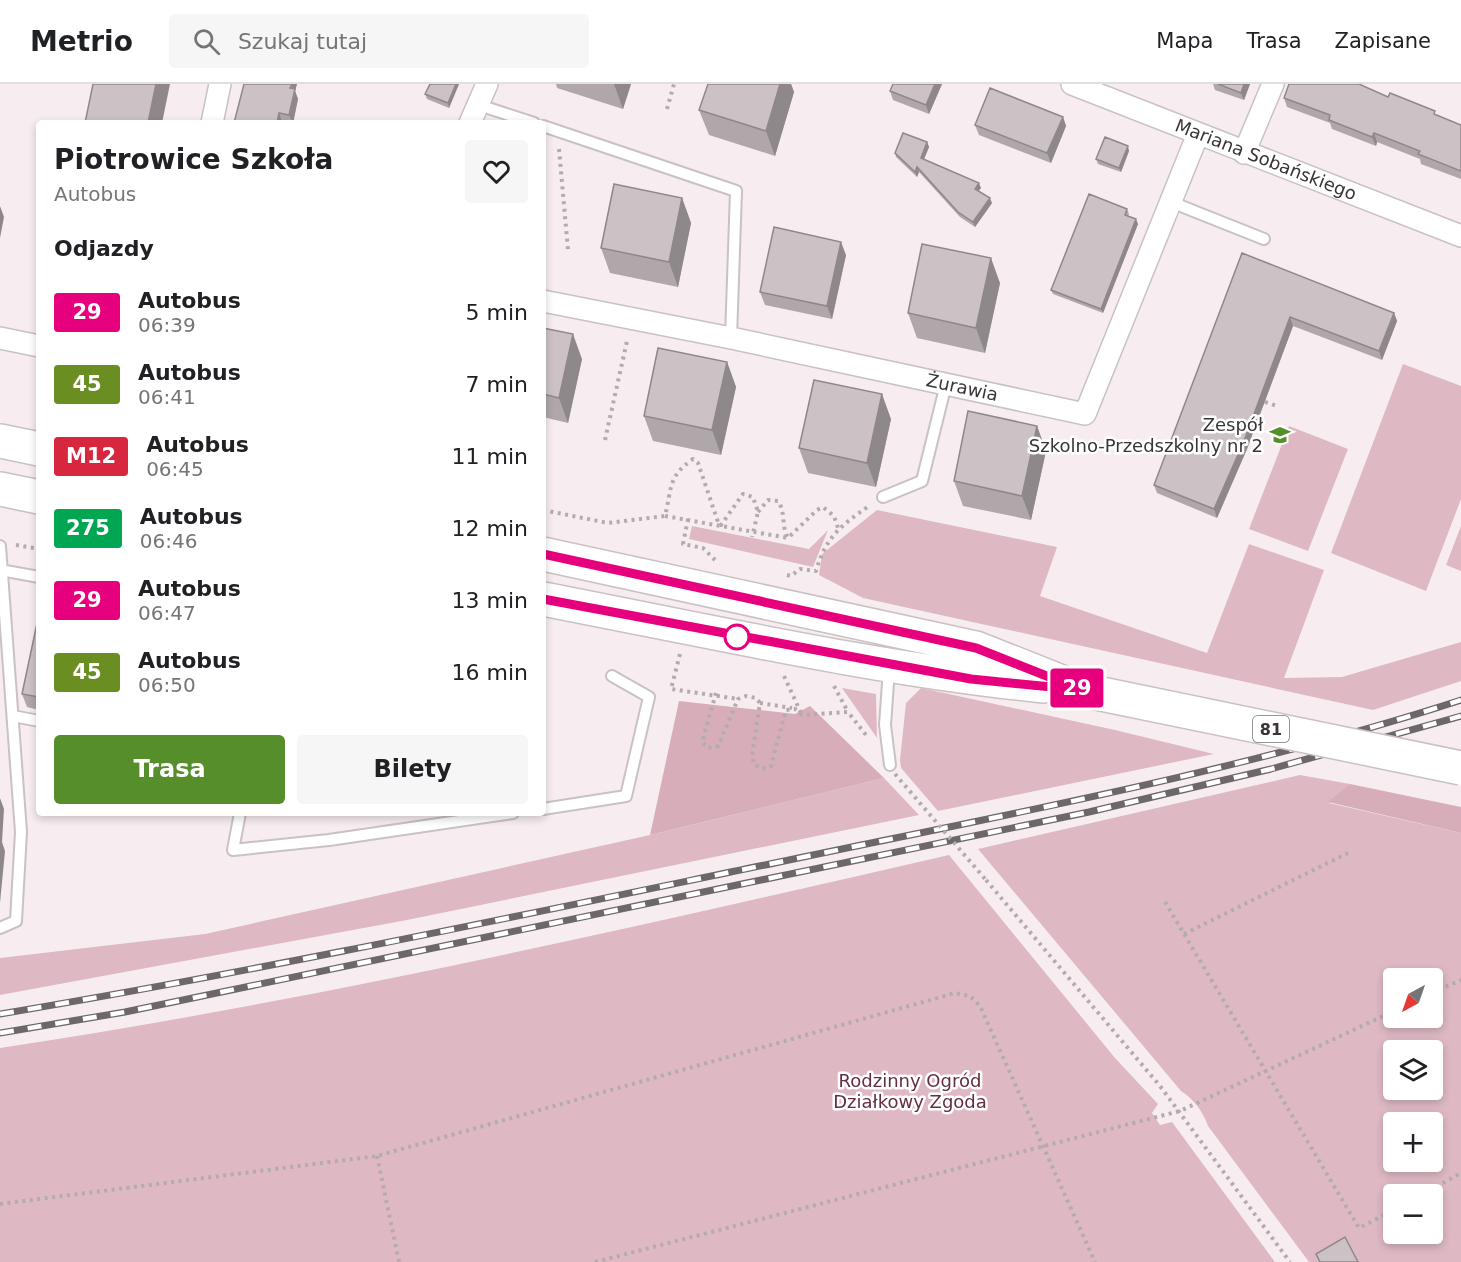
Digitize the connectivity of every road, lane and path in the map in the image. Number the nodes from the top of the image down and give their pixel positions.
1 (220, 84) edge
2 (487, 84) edge
3 (674, 84) edge
4 (1072, 84) edge
5 (1273, 84) edge
6 (667, 109) dead end
7 (475, 114) edge
8 (213, 120) edge
9 (514, 120) edge
10 (546, 127) edge
11 (558, 131) junction
12 (1198, 134) junction
13 (1244, 153) junction
14 (1171, 202) junction
15 (1461, 236) edge
16 (1264, 239) dead end
17 (568, 250) dead end
18 (546, 302) edge
19 (632, 318) junction
20 (0, 338) edge
21 (731, 338) junction
22 (36, 345) edge
23 (946, 384) junction
24 (1265, 402) edge
25 (1277, 406) dead end
26 (605, 440) dead end
27 (0, 441) edge
28 (36, 448) edge
29 (0, 489) edge
30 (36, 496) edge
31 (883, 497) joint
32 (546, 511) edge
33 (758, 512) junction
34 (665, 516) junction
35 (688, 519) junction
36 (718, 525) junction
37 (838, 528) junction
38 (752, 535) junction
39 (788, 538) junction
40 (0, 546) edge
41 (546, 555) edge
42 (726, 562) dead end
43 (1, 570) edge
44 (780, 574) dead end
45 (36, 577) edge
46 (546, 600) edge
47 (680, 654) dead end
48 (890, 665) junction
49 (783, 672) dead end
50 (612, 676) dead end
51 (1082, 690) junction
52 (716, 694) junction
53 (738, 699) junction
54 (760, 703) junction
55 (795, 709) junction
56 (802, 715) junction
57 (13, 716) junction
58 (36, 720) edge
59 (1461, 768) edge
60 (892, 769) junction
61 (546, 808) edge
62 (239, 816) edge
63 (493, 816) edge
64 (1352, 851) dead end
65 (1165, 902) dead end
66 (0, 928) edge
67 (1184, 934) junction
68 (1461, 980) edge
69 (1443, 988) edge
70 (1383, 1016) edge
71 (1264, 1072) junction
72 (1180, 1112) junction
73 (1044, 1147) junction
74 (377, 1156) junction
75 (1461, 1173) edge
76 (1441, 1184) edge
77 (0, 1204) edge
78 (1383, 1216) edge
79 (399, 1262) edge
80 (595, 1262) edge
81 (1095, 1262) edge
82 (1290, 1262) edge

1 - 8 street
2 - 7 street
3 - 6 path
4 - 12 street, Mariana Sobańskiego
5 - 13 street
7 - 9 lane
10 - 11 lane
11 - 17 path
11 - 21 lane
12 - 13 street, Mariana Sobańskiego
12 - 14 street, Żurawia
13 - 15 street, Mariana Sobańskiego
14 - 16 lane
14 - 23 street, Żurawia
18 - 19 street, Żurawia
19 - 21 street, Żurawia
19 - 26 path
20 - 22 street
21 - 23 street, Żurawia
23 - 31 lane
24 - 25 path
27 - 28 main road
29 - 30 main road
31 - 37 path
32 - 34 path
33 - 36 path
33 - 38 path
33 - 39 path
34 - 35 path
34 - 36 path
35 - 36 path
35 - 42 path
36 - 38 path
37 - 39 path
37 - 44 path
38 - 39 path
40 - 43 lane
41 - 51 main road, 81
43 - 45 lane
43 - 57 lane
46 - 48 main road, 81
47 - 52 path
48 - 51 main road, 81
48 - 60 lane
49 - 56 path
50 - 61 lane
51 - 59 main road, 81, bridge
52 - 53 path
52 - 53 path
53 - 54 path
54 - 55 path
54 - 55 path
55 - 56 path
56 - 60 path
57 - 58 lane
57 - 66 lane
60 - 72 path, bridge
62 - 63 lane
64 - 67 path
65 - 67 path
67 - 71 path
68 - 69 path
70 - 71 path
71 - 72 path
71 - 78 path
72 - 73 path
72 - 82 path
73 - 74 path
73 - 80 path
73 - 81 path
74 - 77 path
74 - 79 path
75 - 76 path

